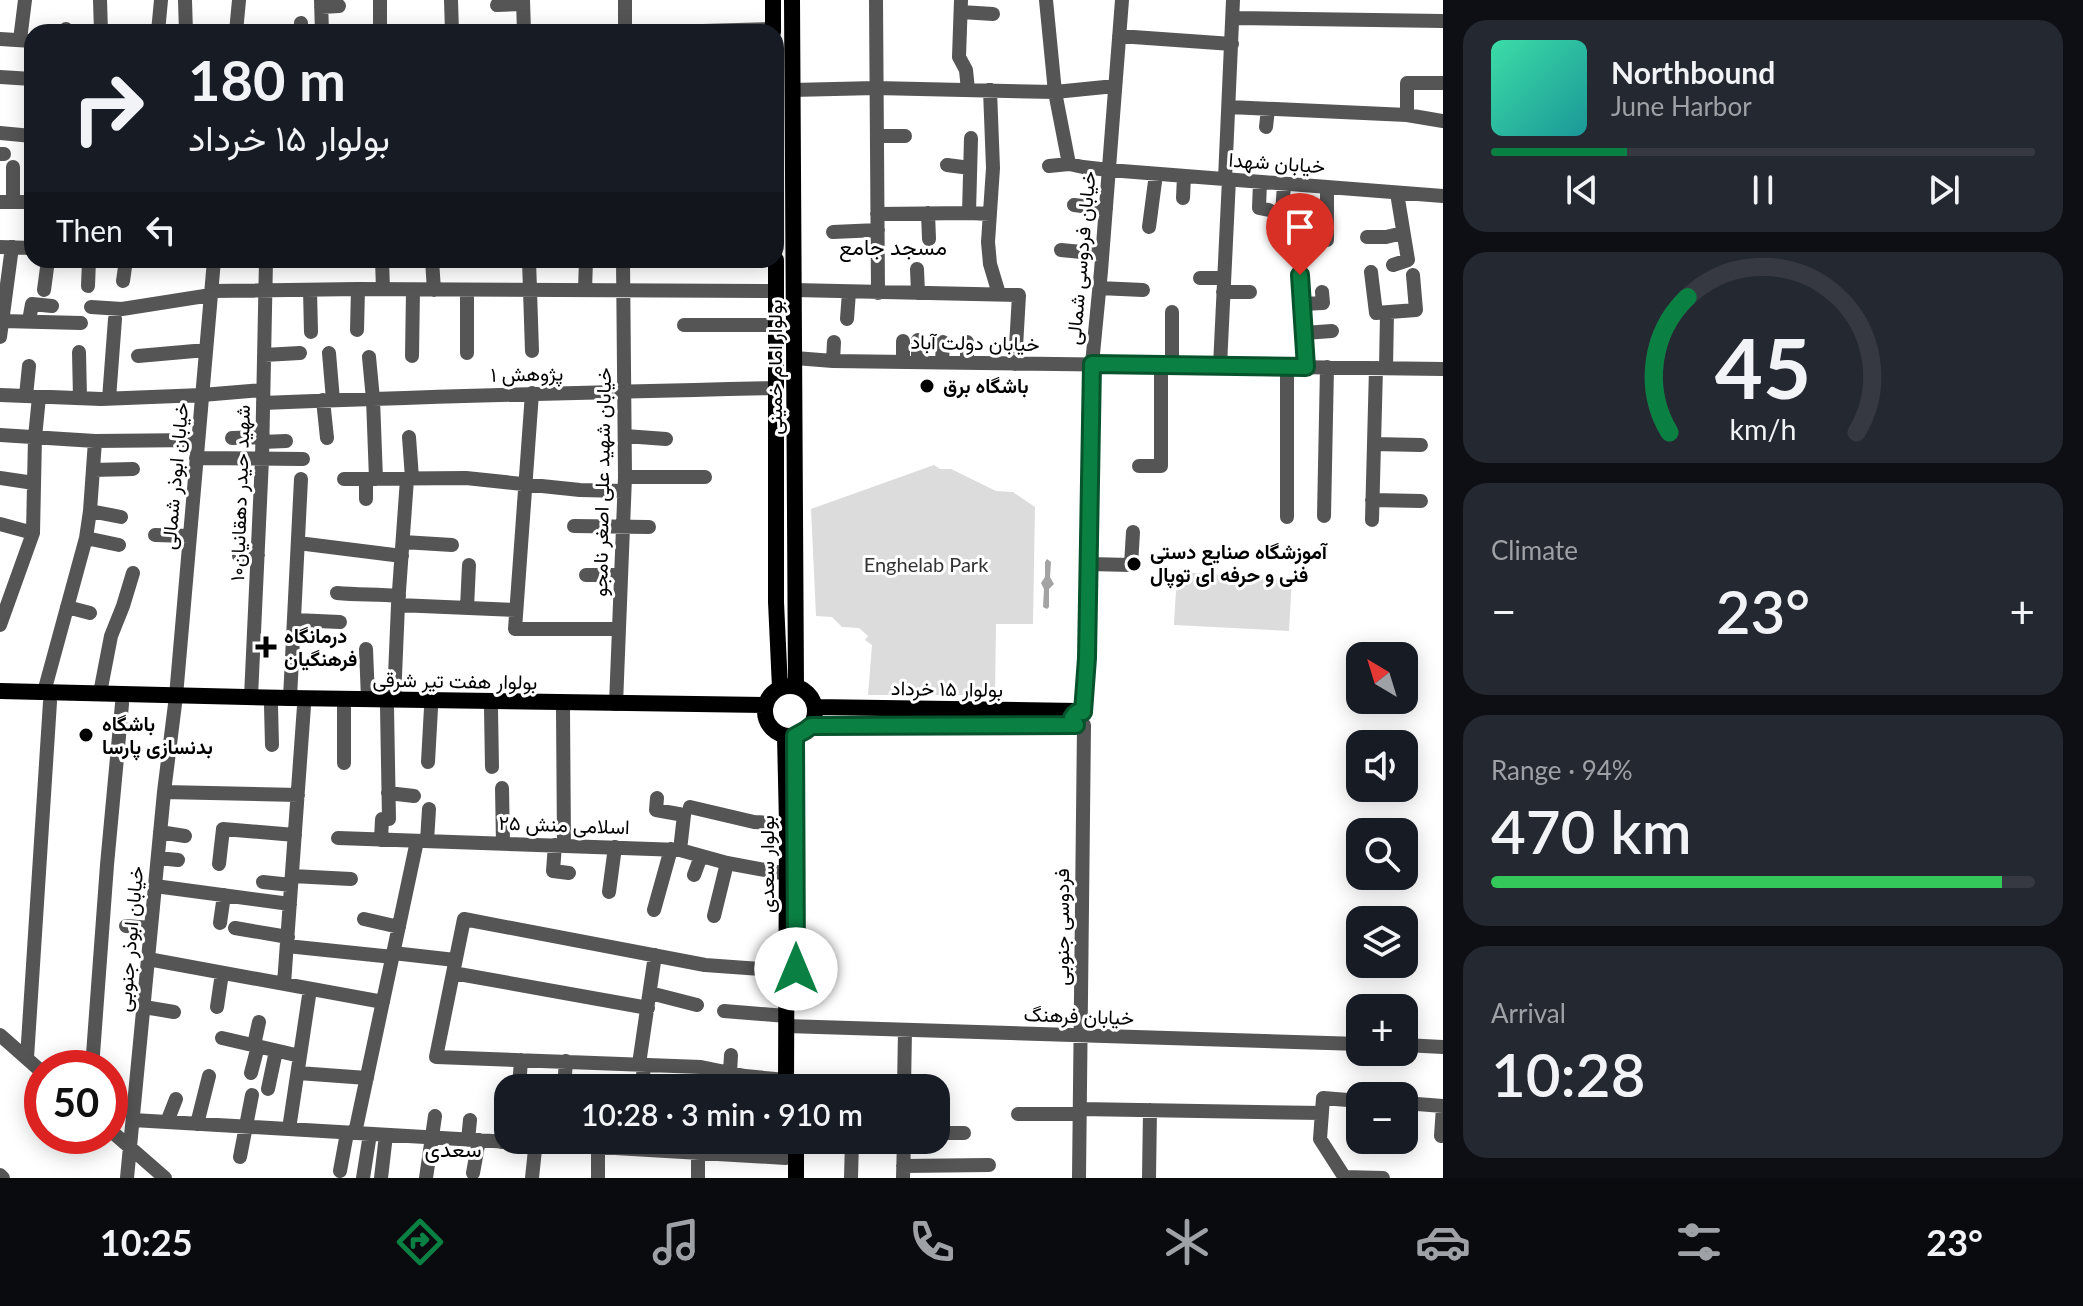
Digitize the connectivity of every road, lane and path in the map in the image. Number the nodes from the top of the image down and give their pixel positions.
1 (25, 0) edge
2 (100, 0) edge
3 (161, 0) edge
4 (185, 0) edge
5 (239, 0) edge
6 (380, 0) edge
7 (451, 0) edge
8 (625, 0) edge
9 (773, 0) edge
10 (792, 0) edge
11 (876, 0) edge
12 (1046, 0) edge
13 (1122, 0) edge
14 (1233, 0) edge
15 (523, 2) edge
16 (318, 4) edge
17 (497, 5) dead end
18 (339, 6) dead end
19 (961, 6) edge
20 (993, 14) dead end
21 (1233, 18) junction
22 (1443, 21) edge
23 (26, 24) edge
24 (101, 24) edge
25 (159, 24) edge
26 (186, 24) edge
27 (237, 24) edge
28 (321, 24) edge
29 (380, 24) edge
30 (452, 24) edge
31 (524, 24) edge
32 (625, 24) edge
33 (773, 24) edge
34 (1119, 36) junction
35 (0, 39) edge
36 (24, 41) edge
37 (1232, 44) junction
38 (0, 77) edge
39 (24, 78) edge
40 (1443, 83) edge
41 (1115, 86) junction
42 (876, 88) junction
43 (792, 90) junction
44 (968, 90) junction
45 (990, 90) junction
46 (1055, 92) junction
47 (1229, 107) junction
48 (1268, 109) junction
49 (1407, 115) junction
50 (1443, 121) edge
51 (1266, 127) dead end
52 (0, 133) edge
53 (24, 135) edge
54 (878, 136) junction
55 (905, 136) dead end
56 (971, 138) dead end
57 (6, 158) edge
58 (1069, 164) junction
59 (947, 165) dead end
60 (1049, 166) dead end
61 (970, 168) junction
62 (1109, 170) junction
63 (1156, 174) junction
64 (1184, 176) junction
65 (1227, 179) junction
66 (1260, 182) junction
67 (1284, 184) junction
68 (1327, 187) junction
69 (1397, 193) junction
70 (1443, 196) edge
71 (1183, 198) dead end
72 (6, 202) edge
73 (1074, 205) dead end
74 (1106, 209) junction
75 (1269, 210) dead end
76 (928, 213) junction
77 (969, 213) junction
78 (877, 214) junction
79 (990, 214) junction
80 (1149, 227) dead end
81 (878, 230) junction
82 (1281, 230) dead end
83 (833, 232) dead end
84 (1403, 233) junction
85 (1367, 237) dead end
86 (929, 239) dead end
87 (1327, 240) dead end
88 (6, 247) edge
89 (1108, 247) junction
90 (1061, 250) dead end
91 (1393, 265) dead end
92 (47, 268) edge
93 (89, 268) edge
94 (125, 268) edge
95 (213, 268) edge
96 (266, 268) edge
97 (382, 268) edge
98 (433, 268) edge
99 (530, 268) edge
100 (586, 268) edge
101 (623, 268) edge
102 (776, 268) edge
103 (917, 269) dead end
104 (1371, 272) dead end
105 (1300, 275) dead end
106 (1413, 275) dead end
107 (1200, 278) dead end
108 (123, 281) dead end
109 (1223, 285) junction
110 (88, 286) dead end
111 (1099, 288) junction
112 (358, 289) junction
113 (383, 289) junction
114 (44, 290) dead end
115 (310, 290) junction
116 (413, 290) junction
117 (434, 290) junction
118 (531, 290) junction
119 (585, 290) junction
120 (623, 290) junction
121 (794, 290) junction
122 (1143, 290) dead end
123 (265, 291) junction
124 (467, 291) junction
125 (776, 291) junction
126 (849, 292) junction
127 (1250, 292) dead end
128 (1322, 292) dead end
129 (3, 293) edge
130 (211, 293) junction
131 (878, 293) junction
132 (918, 293) junction
133 (999, 294) junction
134 (1302, 304) junction
135 (52, 306) dead end
136 (91, 307) dead end
137 (1172, 312) dead end
138 (1387, 313) junction
139 (115, 319) dead end
140 (847, 319) dead end
141 (3, 321) junction
142 (29, 321) junction
143 (81, 323) dead end
144 (684, 325) dead end
145 (776, 325) junction
146 (357, 330) dead end
147 (1332, 331) dead end
148 (311, 332) dead end
149 (1304, 333) junction
150 (0, 337) edge
151 (911, 341) dead end
152 (834, 342) dead end
153 (943, 342) dead end
154 (967, 342) dead end
155 (206, 350) junction
156 (532, 351) dead end
157 (79, 352) dead end
158 (300, 353) dead end
159 (329, 353) dead end
160 (467, 353) dead end
161 (264, 355) junction
162 (138, 356) dead end
163 (412, 356) dead end
164 (369, 357) dead end
165 (795, 358) junction
166 (833, 361) junction
167 (911, 362) junction
168 (942, 362) junction
169 (967, 363) junction
170 (1015, 364) junction
171 (1092, 364) junction
172 (1166, 365) junction
173 (29, 366) dead end
174 (1220, 366) junction
175 (1287, 367) junction
176 (1306, 367) junction
177 (1327, 367) junction
178 (1381, 368) junction
179 (1443, 369) edge
180 (777, 388) junction
181 (532, 393) junction
182 (624, 393) junction
183 (0, 395) edge
184 (202, 395) junction
185 (32, 396) junction
186 (263, 396) junction
187 (80, 398) junction
188 (109, 399) junction
189 (373, 399) junction
190 (328, 400) junction
191 (0, 435) edge
192 (625, 436) junction
193 (35, 437) junction
194 (409, 437) dead end
195 (232, 438) dead end
196 (327, 438) dead end
197 (262, 439) junction
198 (666, 439) dead end
199 (198, 440) junction
200 (95, 441) junction
201 (286, 441) dead end
202 (1374, 444) junction
203 (1421, 445) dead end
204 (196, 458) junction
205 (262, 459) junction
206 (303, 459) dead end
207 (1139, 466) dead end
208 (133, 469) dead end
209 (93, 470) junction
210 (705, 477) dead end
211 (0, 478) edge
212 (410, 478) junction
213 (301, 479) dead end
214 (344, 479) dead end
215 (371, 479) junction
216 (34, 483) junction
217 (526, 484) junction
218 (625, 484) junction
219 (366, 499) dead end
220 (1372, 500) junction
221 (1421, 501) dead end
222 (90, 511) junction
223 (1324, 516) dead end
224 (121, 517) dead end
225 (1287, 517) dead end
226 (1372, 520) dead end
227 (0, 524) edge
228 (574, 526) dead end
229 (623, 526) junction
230 (649, 527) dead end
231 (1133, 532) dead end
232 (33, 533) junction
233 (155, 535) dead end
234 (189, 536) junction
235 (86, 538) junction
236 (298, 543) junction
237 (119, 545) dead end
238 (452, 545) dead end
239 (402, 549) junction
240 (258, 555) junction
241 (239, 556) dead end
242 (1089, 564) junction
243 (469, 565) dead end
244 (133, 573) dead end
245 (586, 575) dead end
246 (621, 575) junction
247 (337, 593) dead end
248 (398, 601) junction
249 (67, 607) junction
250 (467, 608) junction
251 (516, 610) junction
252 (90, 613) dead end
253 (295, 620) junction
254 (340, 622) dead end
255 (0, 625) edge
256 (618, 629) junction
257 (366, 649) dead end
258 (788, 687) junction
259 (0, 691) edge
260 (100, 693) junction
261 (47, 697) junction
262 (251, 697) junction
263 (368, 699) junction
264 (176, 700) junction
265 (0, 701) edge
266 (297, 702) junction
267 (390, 703) junction
268 (122, 704) junction
269 (449, 704) junction
270 (616, 704) junction
271 (271, 706) junction
272 (344, 707) junction
273 (815, 707) junction
274 (431, 708) junction
275 (491, 709) junction
276 (563, 710) junction
277 (766, 710) junction
278 (1080, 718) junction
279 (811, 726) junction
280 (790, 736) junction
281 (272, 745) dead end
282 (428, 762) dead end
283 (344, 763) dead end
284 (492, 767) dead end
285 (502, 788) dead end
286 (164, 792) junction
287 (388, 793) junction
288 (298, 795) junction
289 (414, 796) dead end
290 (657, 798) dead end
291 (690, 807) dead end
292 (429, 809) dead end
293 (787, 824) junction
294 (160, 832) junction
295 (295, 835) junction
296 (185, 836) dead end
297 (338, 838) dead end
298 (381, 840) junction
299 (422, 841) junction
300 (503, 843) junction
301 (559, 845) junction
302 (615, 847) junction
303 (676, 850) junction
304 (701, 856) junction
305 (158, 858) junction
306 (178, 860) dead end
307 (727, 863) junction
308 (219, 864) dead end
309 (569, 873) dead end
310 (787, 874) junction
311 (694, 875) dead end
312 (351, 879) dead end
313 (292, 880) junction
314 (263, 882) dead end
315 (155, 886) junction
316 (609, 892) dead end
317 (224, 895) junction
318 (290, 904) junction
319 (654, 910) dead end
320 (714, 916) dead end
321 (364, 919) dead end
322 (220, 923) dead end
323 (126, 926) dead end
324 (399, 927) junction
325 (151, 928) junction
326 (235, 928) dead end
327 (287, 942) junction
328 (393, 955) junction
329 (655, 955) junction
330 (148, 959) junction
331 (454, 966) junction
332 (787, 971) junction
333 (222, 973) junction
334 (284, 984) junction
335 (310, 989) junction
336 (649, 1000) junction
337 (383, 1002) junction
338 (697, 1005) dead end
339 (144, 1007) junction
340 (217, 1007) dead end
341 (724, 1011) dead end
342 (174, 1012) dead end
343 (259, 1022) dead end
344 (790, 1023) junction
345 (905, 1030) junction
346 (0, 1035) edge
347 (1082, 1036) junction
348 (222, 1038) dead end
349 (1346, 1044) edge
350 (256, 1046) junction
351 (1418, 1046) edge
352 (1443, 1047) edge
353 (28, 1050) edge
354 (93, 1050) edge
355 (276, 1051) junction
356 (24, 1055) edge
357 (731, 1055) dead end
358 (300, 1056) junction
359 (521, 1060) junction
360 (566, 1061) junction
361 (641, 1064) junction
362 (251, 1073) dead end
363 (298, 1073) junction
364 (730, 1073) junction
365 (520, 1074) edge
366 (565, 1074) edge
367 (641, 1074) edge
368 (735, 1074) edge
369 (789, 1074) edge
370 (904, 1074) edge
371 (209, 1076) dead end
372 (367, 1078) junction
373 (268, 1089) dead end
374 (252, 1095) dead end
375 (176, 1099) dead end
376 (1346, 1100) edge
377 (1418, 1105) edge
378 (1443, 1106) edge
379 (1150, 1110) junction
380 (1080, 1112) junction
381 (1322, 1113) junction
382 (1018, 1114) dead end
383 (435, 1116) dead end
384 (133, 1120) junction
385 (470, 1120) dead end
386 (167, 1122) junction
387 (197, 1124) junction
388 (246, 1127) junction
389 (289, 1129) junction
390 (357, 1133) junction
391 (950, 1133) edge
392 (964, 1133) dead end
393 (386, 1135) junction
394 (1441, 1136) dead end
395 (432, 1138) junction
396 (473, 1140) junction
397 (494, 1142) edge
398 (130, 1148) junction
399 (535, 1154) edge
400 (598, 1154) edge
401 (698, 1154) edge
402 (761, 1154) edge
403 (786, 1154) edge
404 (796, 1154) edge
405 (852, 1154) edge
406 (240, 1157) dead end
407 (786, 1158) junction
408 (989, 1165) dead end
409 (340, 1171) dead end
410 (903, 1172) edge
411 (473, 1173) dead end
412 (1345, 1177) edge
413 (127, 1178) edge
414 (165, 1178) edge
415 (363, 1178) edge
416 (381, 1178) edge
417 (426, 1178) edge
418 (532, 1178) edge
419 (598, 1178) edge
420 (698, 1178) edge
421 (786, 1178) edge
422 (796, 1178) edge
423 (851, 1178) edge
424 (1079, 1178) edge
425 (1149, 1178) edge
426 (1383, 1178) edge

1 - 23 street
2 - 24 street
3 - 25 street
4 - 26 street
5 - 27 street
6 - 29 street
7 - 30 street
8 - 32 street
9 - 33 main road
10 - 43 main road, بولوار امام خمینی
11 - 42 street
12 - 46 street
13 - 34 street, خیابان فردوسی شمالی
14 - 21 street
15 - 17 street
15 - 31 street
16 - 18 street
16 - 28 street
19 - 20 street
19 - 44 street
21 - 22 street
21 - 37 street
34 - 37 street
34 - 41 street, خیابان فردوسی شمالی
35 - 36 street
37 - 47 street
38 - 39 street
40 - 49 street
41 - 46 street
41 - 62 street, خیابان فردوسی شمالی
42 - 43 street
42 - 44 street
42 - 54 street
43 - 121 main road, بولوار امام خمینی
44 - 45 street
45 - 46 street
45 - 79 street
46 - 58 street
47 - 48 street
47 - 65 street
48 - 49 street
48 - 51 street
49 - 50 street
52 - 53 street
54 - 55 street
54 - 78 street
56 - 61 street
57 - 72 street
58 - 60 street, خیابان شهدا
58 - 62 street, خیابان شهدا
59 - 61 street
61 - 77 street
62 - 63 street, خیابان شهدا
62 - 74 street, خیابان فردوسی شمالی
63 - 64 street, خیابان شهدا
63 - 80 street
64 - 65 street, خیابان شهدا
64 - 71 street
65 - 66 street, خیابان شهدا
65 - 109 street
66 - 67 street, خیابان شهدا
66 - 75 street
67 - 68 street, خیابان شهدا
67 - 82 street
68 - 69 street, خیابان شهدا
68 - 87 street
69 - 70 street, خیابان شهدا
69 - 84 street
73 - 74 street
74 - 89 street, خیابان فردوسی شمالی
76 - 77 street
76 - 78 street
76 - 86 street
77 - 79 street
78 - 81 street
79 - 133 street
81 - 83 street
81 - 131 street
84 - 85 street
84 - 91 street
88 - 129 street
89 - 90 street
89 - 111 street, خیابان فردوسی شمالی
92 - 114 street
93 - 110 street
94 - 108 street
95 - 130 street, خیابان ابوذر شمالی
96 - 123 street, شهید حیدر دهقانیان۱۰
97 - 113 street
98 - 117 street
99 - 118 street
100 - 119 street
101 - 120 street, خیابان شهید علی اصغر نامجو
102 - 125 main road, بولوار امام خمینی
103 - 132 street
104 - 138 street
105 - 134 street
106 - 138 street
107 - 109 street
109 - 127 street
109 - 174 street
111 - 122 street
111 - 171 street, خیابان فردوسی شمالی
112 - 113 street
112 - 115 street
112 - 146 street
113 - 116 street
115 - 123 street
115 - 148 street
116 - 117 street
116 - 163 street
117 - 124 street
118 - 119 street
118 - 124 street
118 - 156 street
119 - 120 street
120 - 125 street
120 - 182 street, خیابان شهید علی اصغر نامجو
121 - 126 street
121 - 165 main road, بولوار امام خمینی
123 - 130 street
123 - 161 street, شهید حیدر دهقانیان۱۰
124 - 160 street
125 - 145 main road, بولوار امام خمینی
126 - 131 street
126 - 140 street
128 - 134 street
129 - 141 street
130 - 136 street
130 - 155 street, خیابان ابوذر شمالی
131 - 132 street
132 - 133 street
133 - 170 street
134 - 149 street
135 - 142 street
137 - 172 street
138 - 178 street
139 - 188 street
141 - 142 street
141 - 150 street
142 - 143 street
144 - 145 street
145 - 180 main road, بولوار امام خمینی
147 - 149 street
149 - 176 street
151 - 167 street
152 - 166 street
153 - 168 street
154 - 169 street
155 - 162 street
155 - 184 street, خیابان ابوذر شمالی
157 - 187 street
158 - 161 street
159 - 190 street
161 - 186 street, شهید حیدر دهقانیان۱۰
164 - 189 street
165 - 166 street, خیابان دولت آباد
165 - 258 main road, بولوار امام خمینی
166 - 167 street, خیابان دولت آباد
167 - 168 street, خیابان دولت آباد
168 - 169 street, خیابان دولت آباد
169 - 170 street, خیابان دولت آباد
170 - 171 street, خیابان دولت آباد
171 - 172 street, خیابان دولت آباد
171 - 242 street, خیابان فردوسی شمالی
172 - 174 street, خیابان دولت آباد
172 - 207 street
173 - 185 street
174 - 175 street, خیابان دولت آباد
175 - 176 street, خیابان دولت آباد
175 - 225 street
176 - 177 street, خیابان دولت آباد
177 - 178 street, خیابان دولت آباد
177 - 223 street
178 - 179 street, خیابان دولت آباد
178 - 202 street
180 - 182 street, پژوهش ۱
180 - 258 main road, بولوار امام خمینی
181 - 182 street, پژوهش ۱
181 - 189 street, پژوهش ۱
181 - 217 street
182 - 192 street, خیابان شهید علی اصغر نامجو
183 - 185 street, پژوهش ۱
184 - 186 street, پژوهش ۱
184 - 188 street, پژوهش ۱
184 - 199 street, خیابان ابوذر شمالی
185 - 187 street, پژوهش ۱
185 - 193 street
186 - 190 street, پژوهش ۱
186 - 197 street, شهید حیدر دهقانیان۱۰
187 - 188 street, پژوهش ۱
189 - 190 street, پژوهش ۱
189 - 215 street
190 - 196 street
191 - 193 street
192 - 198 street
192 - 218 street, خیابان شهید علی اصغر نامجو
193 - 200 street
193 - 216 street
194 - 212 street
195 - 197 street
197 - 201 street
197 - 205 street, شهید حیدر دهقانیان۱۰
199 - 200 street
199 - 204 street, خیابان ابوذر شمالی
200 - 209 street
202 - 203 street
202 - 220 street
204 - 205 street
204 - 234 street, خیابان ابوذر شمالی
205 - 206 street
205 - 240 street, شهید حیدر دهقانیان۱۰
208 - 209 street
209 - 222 street
210 - 218 street
211 - 216 street
212 - 215 street
212 - 217 street
212 - 239 street
213 - 236 street
214 - 215 street
215 - 219 street
216 - 232 street
217 - 218 street
217 - 251 street
218 - 229 street, خیابان شهید علی اصغر نامجو
220 - 221 street
220 - 226 street
222 - 224 street
222 - 235 street
227 - 232 street
228 - 229 street
229 - 230 street
229 - 246 street, خیابان شهید علی اصغر نامجو
231 - 242 street
232 - 255 street
233 - 234 street
234 - 264 street, خیابان ابوذر شمالی
235 - 237 street
235 - 249 street
236 - 239 street
236 - 253 street
238 - 239 street
239 - 248 street
240 - 241 street
240 - 262 street, شهید حیدر دهقانیان۱۰
242 - 278 street, خیابان فردوسی شمالی
243 - 250 street
244 - 260 street
245 - 246 street
246 - 256 street, خیابان شهید علی اصغر نامجو
247 - 248 street
248 - 250 street
248 - 267 street
249 - 252 street
249 - 261 street
250 - 251 street
251 - 256 street
253 - 254 street
253 - 266 street
256 - 270 street, خیابان شهید علی اصغر نامجو
257 - 263 street
258 - 273 main road
258 - 277 main road
259 - 261 main road, بولوار هفت تیر شرقی
260 - 261 main road, بولوار هفت تیر شرقی
260 - 264 main road, بولوار هفت تیر شرقی
261 - 265 main road, بولوار هفت تیر شرقی
261 - 268 main road, بولوار هفت تیر شرقی
261 - 353 street
262 - 264 main road, بولوار هفت تیر شرقی
262 - 266 main road, بولوار هفت تیر شرقی
263 - 266 main road, بولوار هفت تیر شرقی
263 - 267 main road, بولوار هفت تیر شرقی
264 - 268 main road, بولوار هفت تیر شرقی
264 - 271 main road, بولوار هفت تیر شرقی
264 - 286 street, خیابان ابوذر جنوبی
266 - 271 main road, بولوار هفت تیر شرقی
266 - 272 main road, بولوار هفت تیر شرقی
266 - 288 street
267 - 269 main road, بولوار هفت تیر شرقی
267 - 272 main road, بولوار هفت تیر شرقی
267 - 274 main road, بولوار هفت تیر شرقی
267 - 287 street
268 - 354 street
269 - 270 main road, بولوار هفت تیر شرقی
269 - 274 main road, بولوار هفت تیر شرقی
269 - 275 main road, بولوار هفت تیر شرقی
270 - 277 main road, بولوار هفت تیر شرقی
271 - 281 street
272 - 283 street
273 - 278 main road, بولوار ۱۵ خرداد
273 - 279 main road
274 - 282 street
275 - 276 main road, بولوار هفت تیر شرقی
275 - 284 street
276 - 277 main road, بولوار هفت تیر شرقی
276 - 301 street
277 - 280 main road
278 - 279 main road, بولوار ۱۵ خرداد
278 - 347 street, فردوسی جنوبی
279 - 280 main road
280 - 293 main road, بولوار سعدی
280 - 344 main road, بولوار سعدی
285 - 300 street
286 - 288 street
286 - 294 street, خیابان ابوذر جنوبی
287 - 289 street
287 - 298 street
288 - 295 street
290 - 303 street
291 - 293 street
292 - 299 street
293 - 310 main road, بولوار سعدی
294 - 296 street
294 - 305 street, خیابان ابوذر جنوبی
295 - 308 street
295 - 313 street
297 - 298 street, اسلامی منش ۲۵
298 - 299 street, اسلامی منش ۲۵
299 - 300 street, اسلامی منش ۲۵
299 - 324 street
300 - 301 street, اسلامی منش ۲۵
301 - 302 street, اسلامی منش ۲۵
301 - 309 street
302 - 303 street, اسلامی منش ۲۵
302 - 316 street
303 - 304 street, اسلامی منش ۲۵
303 - 319 street
304 - 307 street, اسلامی منش ۲۵
304 - 311 street
305 - 306 street
305 - 315 street, خیابان ابوذر جنوبی
307 - 310 street, اسلامی منش ۲۵
307 - 320 street
310 - 332 main road, بولوار سعدی
312 - 313 street
313 - 314 street
313 - 318 street
315 - 317 street
315 - 325 street, خیابان ابوذر جنوبی
317 - 318 street
317 - 322 street
318 - 327 street
321 - 324 street
323 - 325 street
324 - 328 street
325 - 330 street, خیابان ابوذر جنوبی
326 - 327 street
327 - 328 street
327 - 334 street
328 - 331 street
328 - 337 street
329 - 331 street
329 - 332 street
329 - 336 street
330 - 333 street
330 - 339 street, خیابان ابوذر جنوبی
331 - 336 street
331 - 359 street
332 - 344 main road, بولوار سعدی
333 - 334 street
333 - 340 street
334 - 335 street
335 - 337 street
335 - 358 street
336 - 338 street
336 - 361 street
337 - 372 street
339 - 342 street
339 - 384 street, خیابان ابوذر جنوبی
341 - 344 street, خیابان فرهنگ
343 - 350 street
344 - 345 street, خیابان فرهنگ
344 - 369 main road, بولوار سعدی
345 - 347 street, خیابان فرهنگ
345 - 370 street
346 - 356 street
347 - 349 street, خیابان فرهنگ
347 - 380 street, فردوسی جنوبی
348 - 350 street
350 - 355 street
350 - 362 street
351 - 352 street
355 - 358 street
355 - 373 street
357 - 364 street
358 - 363 street
359 - 360 street
359 - 365 street
360 - 361 street
360 - 366 street
361 - 364 street
361 - 367 street
363 - 372 street
363 - 389 street
364 - 368 street
371 - 387 street
372 - 390 street
374 - 388 street
375 - 386 street
376 - 381 street
377 - 378 street
378 - 394 street
379 - 380 street
379 - 381 street
379 - 425 street
380 - 382 street
380 - 424 street, فردوسی جنوبی
381 - 412 street
383 - 395 street
384 - 386 street
384 - 398 street, خیابان ابوذر جنوبی
385 - 396 street
386 - 387 street
387 - 388 street
388 - 389 street
388 - 406 street
389 - 390 street
390 - 393 street
390 - 409 street
390 - 415 street
391 - 392 street
393 - 395 street
393 - 416 street
395 - 396 street
395 - 417 street
396 - 397 street
396 - 411 street
398 - 413 street, خیابان ابوذر جنوبی
398 - 414 street
399 - 418 street
400 - 419 street
401 - 420 street
402 - 407 street
403 - 407 main road
404 - 422 main road
405 - 423 street
407 - 421 main road
408 - 410 street
412 - 426 street

